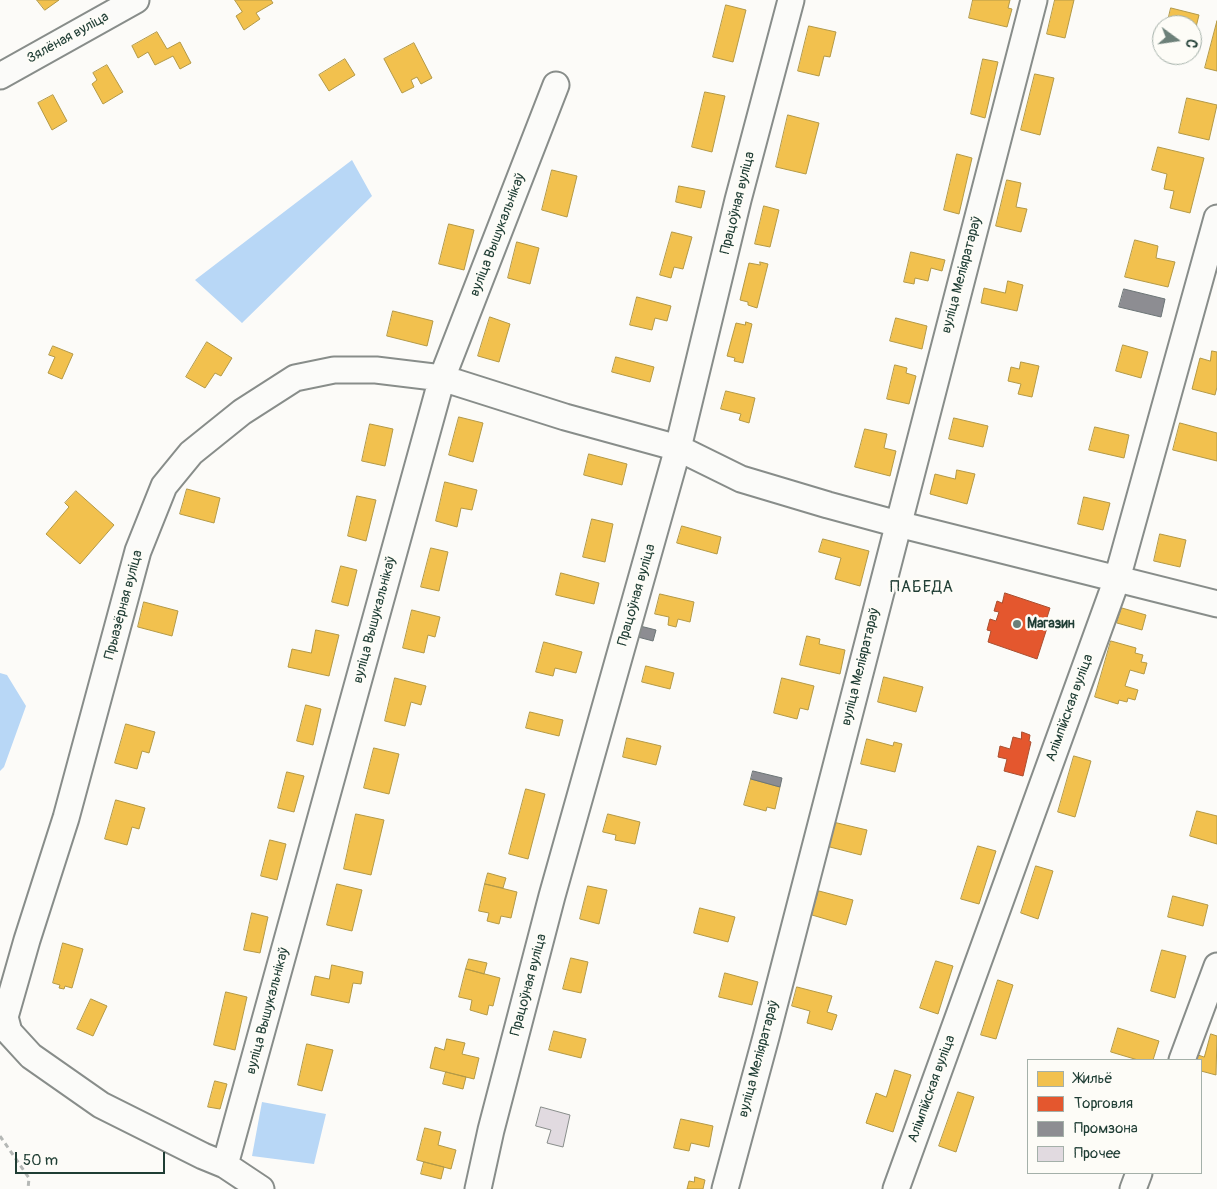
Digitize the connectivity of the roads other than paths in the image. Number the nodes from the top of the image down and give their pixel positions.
1 (136, 0) edge
2 (791, 0) edge
3 (1034, 0) edge
4 (0, 76) edge
5 (556, 85) dead end
6 (1217, 218) edge
7 (442, 378) junction
8 (678, 448) junction
9 (898, 524) junction
10 (1117, 579) junction
11 (1217, 604) edge
12 (1217, 966) edge
13 (1182, 1059) edge
14 (225, 1165) junction
15 (1139, 1174) edge
16 (261, 1189) edge
17 (478, 1189) edge
18 (725, 1189) edge
19 (896, 1189) edge
20 (1133, 1189) edge

1 - 4 street, Зялёная вуліца
2 - 8 street, Працоўная вуліца
3 - 9 street, вуліца Меліяратараў
5 - 7 street, вуліца Вышукальнікаў
6 - 10 street, Алімпійская вуліца
7 - 8 street, Прыазёрная вуліца
7 - 14 street, вуліца Вышукальнікаў
7 - 14 street, Прыазёрная вуліца
8 - 9 street, Прыазёрная вуліца
8 - 17 street, Працоўная вуліца
9 - 10 street, Прыазёрная вуліца
9 - 18 street, вуліца Меліяратараў
10 - 11 street, Прыазёрная вуліца
10 - 19 street, Алімпійская вуліца
12 - 13 street
14 - 16 street
15 - 20 street

